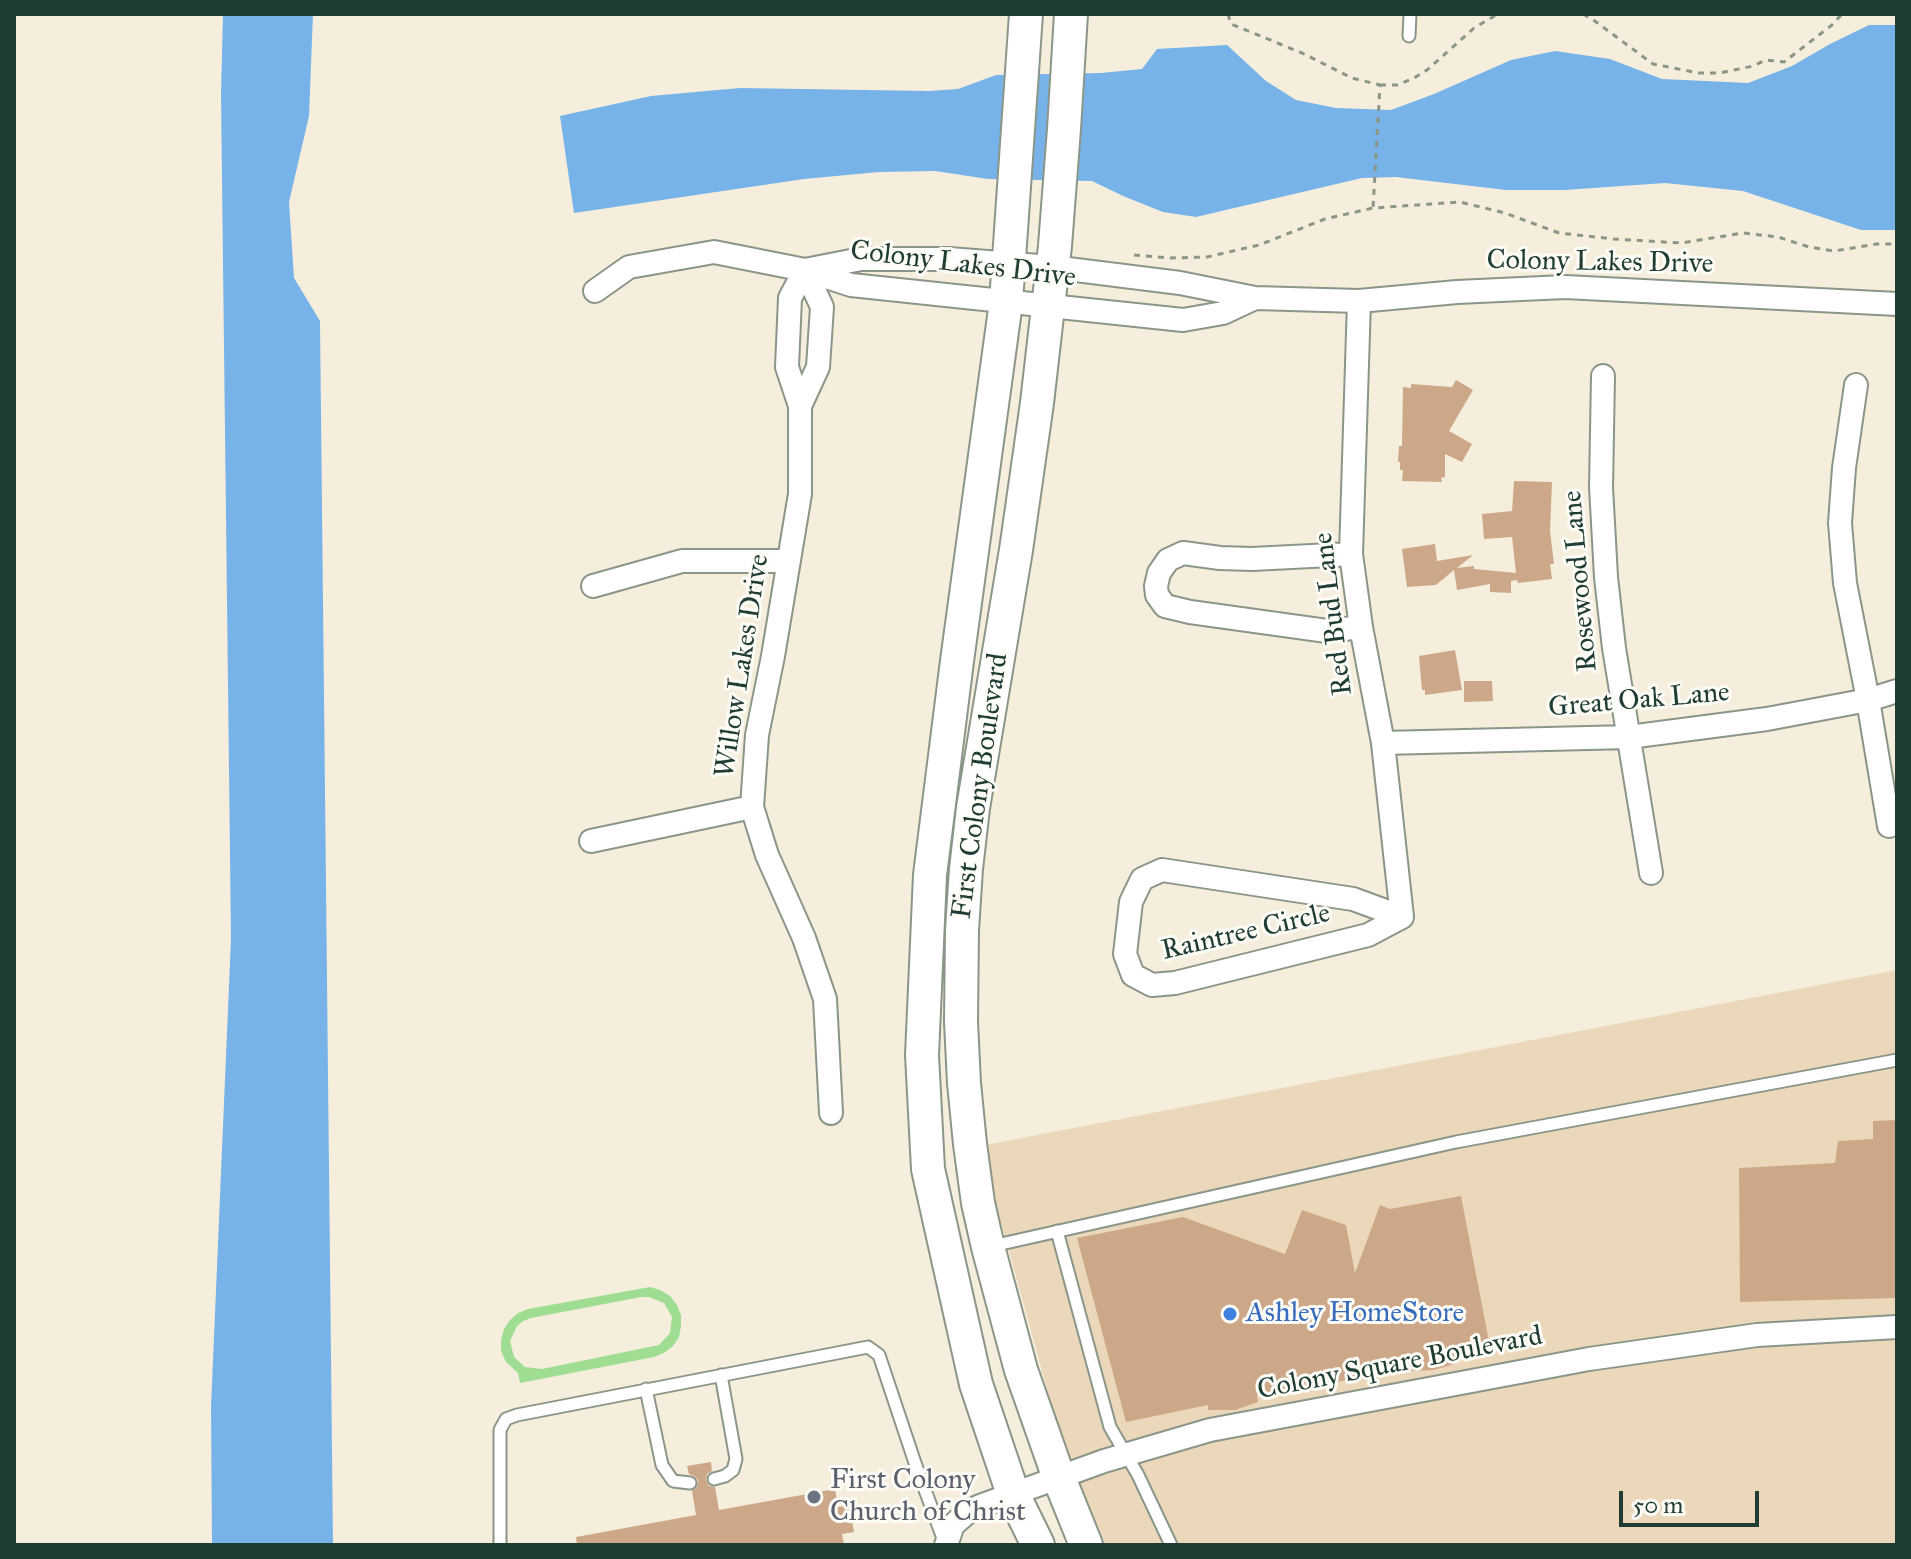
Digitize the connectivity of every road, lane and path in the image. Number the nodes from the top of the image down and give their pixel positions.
1 (1026, 14) edge
2 (1071, 14) edge
3 (1228, 14) edge
4 (1410, 14) edge
5 (1498, 14) edge
6 (1583, 14) edge
7 (1842, 14) edge
8 (1409, 36) dead end
9 (1380, 85) junction
10 (1373, 208) junction
11 (1897, 244) edge
12 (1129, 255) dead end
13 (1009, 264) junction
14 (1052, 267) junction
15 (805, 270) junction
16 (595, 291) dead end
17 (1255, 298) junction
18 (1359, 301) junction
19 (1006, 302) junction
20 (1897, 304) edge
21 (1047, 306) junction
22 (1603, 376) dead end
23 (1856, 385) dead end
24 (800, 406) junction
25 (1351, 554) junction
26 (789, 561) junction
27 (593, 586) dead end
28 (1361, 627) junction
29 (957, 661) junction
30 (996, 666) junction
31 (1897, 691) edge
32 (1868, 700) junction
33 (1629, 737) junction
34 (1383, 743) junction
35 (752, 807) junction
36 (1889, 826) dead end
37 (591, 841) dead end
38 (1651, 873) dead end
39 (1402, 917) junction
40 (1897, 1060) edge
41 (831, 1113) dead end
42 (1057, 1231) junction
43 (988, 1247) junction
44 (948, 1262) junction
45 (1897, 1327) edge
46 (721, 1375) junction
47 (646, 1389) junction
48 (1125, 1454) junction
49 (1059, 1478) junction
50 (714, 1479) dead end
51 (690, 1483) dead end
52 (1013, 1494) junction
53 (946, 1544) edge
54 (500, 1545) edge
55 (1038, 1545) edge
56 (1086, 1545) edge
57 (1171, 1545) edge

1 - 13 main road, First Colony Boulevard
2 - 14 main road, First Colony Boulevard
3 - 9 path
4 - 8 lane
5 - 9 path
6 - 7 path
9 - 10 path
10 - 11 path
10 - 12 path
13 - 14 street, Colony Lakes Drive
13 - 15 street, Colony Lakes Drive
13 - 19 main road, First Colony Boulevard
14 - 17 street, Colony Lakes Drive
14 - 21 main road, First Colony Boulevard
15 - 16 street, Colony Lakes Drive
15 - 19 street, Colony Lakes Drive
15 - 24 street, Willow Lakes Drive
15 - 24 street, Willow Lakes Drive
17 - 18 street, Colony Lakes Drive
17 - 21 street, Colony Lakes Drive
18 - 20 street, Colony Lakes Drive
18 - 25 street, Red Bud Lane
19 - 21 street, Colony Lakes Drive
19 - 29 main road, First Colony Boulevard
21 - 30 main road, First Colony Boulevard
22 - 33 street, Rosewood Lane
23 - 32 street
24 - 26 street, Willow Lakes Drive
25 - 28 street, Red Bud Lane
25 - 28 street
26 - 27 street
26 - 35 street, Willow Lakes Drive
28 - 34 street, Red Bud Lane
29 - 30 main road
29 - 44 main road, First Colony Boulevard
30 - 43 main road, First Colony Boulevard
31 - 32 street, Great Oak Lane
32 - 33 street, Great Oak Lane
32 - 36 street
33 - 34 street, Great Oak Lane
33 - 38 street, Rosewood Lane
34 - 39 street, Red Bud Lane
35 - 37 street
35 - 41 street, Willow Lakes Drive
39 - 39 street, Raintree Circle
40 - 42 lane
42 - 43 lane
42 - 48 lane
43 - 44 main road
43 - 49 main road, First Colony Boulevard
44 - 52 main road, First Colony Boulevard
45 - 48 street, Colony Square Boulevard
46 - 47 lane
46 - 50 lane
46 - 53 lane
47 - 51 lane
47 - 54 lane
48 - 49 street, Colony Square Boulevard
48 - 57 lane
49 - 52 street, Colony Square Boulevard
49 - 56 main road, First Colony Boulevard
52 - 53 street, Colony Square Boulevard
52 - 55 main road, First Colony Boulevard

